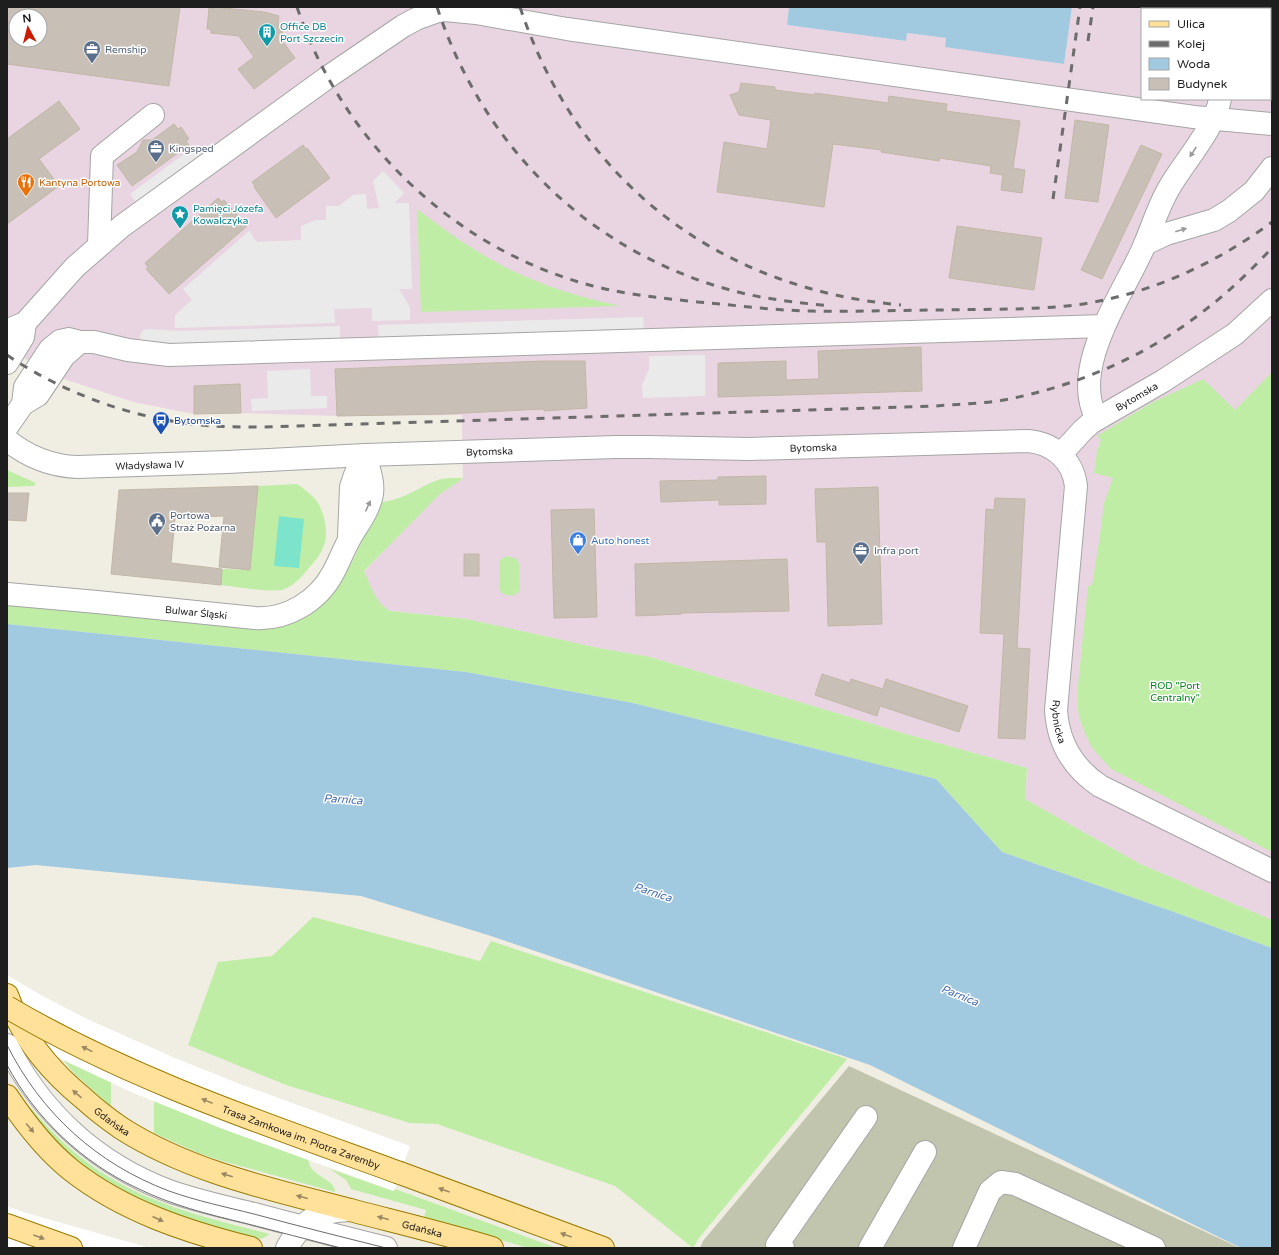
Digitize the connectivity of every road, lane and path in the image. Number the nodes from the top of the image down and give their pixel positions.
1 (474, 10) edge
2 (1141, 100) edge
3 (1144, 100) edge
4 (1217, 109) edge
5 (153, 115) dead end
6 (1272, 124) edge
7 (1272, 168) edge
8 (1145, 244) junction
9 (99, 245) junction
10 (1272, 300) edge
11 (25, 323) junction
12 (1104, 326) junction
13 (7, 336) edge
14 (7, 363) edge
15 (1097, 419) junction
16 (7, 427) edge
17 (7, 440) edge
18 (1061, 454) junction
19 (365, 455) junction
20 (298, 458) joint
21 (7, 594) edge
22 (1272, 871) edge
23 (7, 995) edge
24 (7, 1007) edge
25 (7, 1045) edge
26 (7, 1064) edge
27 (7, 1096) edge
28 (866, 1117) dead end
29 (926, 1152) dead end
30 (264, 1187) junction
31 (353, 1210) junction
32 (7, 1225) edge
33 (290, 1236) edge
34 (71, 1248) edge
35 (251, 1248) edge
36 (341, 1248) edge
37 (386, 1248) edge
38 (492, 1248) edge
39 (603, 1248) edge
40 (783, 1248) edge
41 (870, 1248) edge
42 (964, 1248) edge
43 (1154, 1248) edge

1 - 2 street
1 - 9 street
3 - 4 street
4 - 6 street
4 -> 8 street
5 - 9 street
8 -> 7 street
8 - 12 street
9 - 11 street
10 - 15 street, Bytomska
11 - 13 street
11 - 14 street
12 - 15 street
12 - 16 street
15 - 18 street, Bytomska
17 - 20 street, Władysława IV
18 - 19 street, Bytomska
18 - 22 street, Rybnicka
19 - 20 street, Bytomska
19 - 21 street, Bulwar Śląski
30 -> 23 main road, Gdańska
39 -> 24 main road, Trasa Zamkowa im. Piotra Zaremby, bridge
25 - 33 street
26 - 33 street
27 -> 35 main road
28 - 40 street
29 - 41 street
31 -> 30 main road, Gdańska
30 - 33 street, Gdańska
31 - 33 street, Gdańska
38 -> 31 main road, Gdańska
32 -> 34 main road
33 - 36 street
33 - 37 street
42 - 43 street

